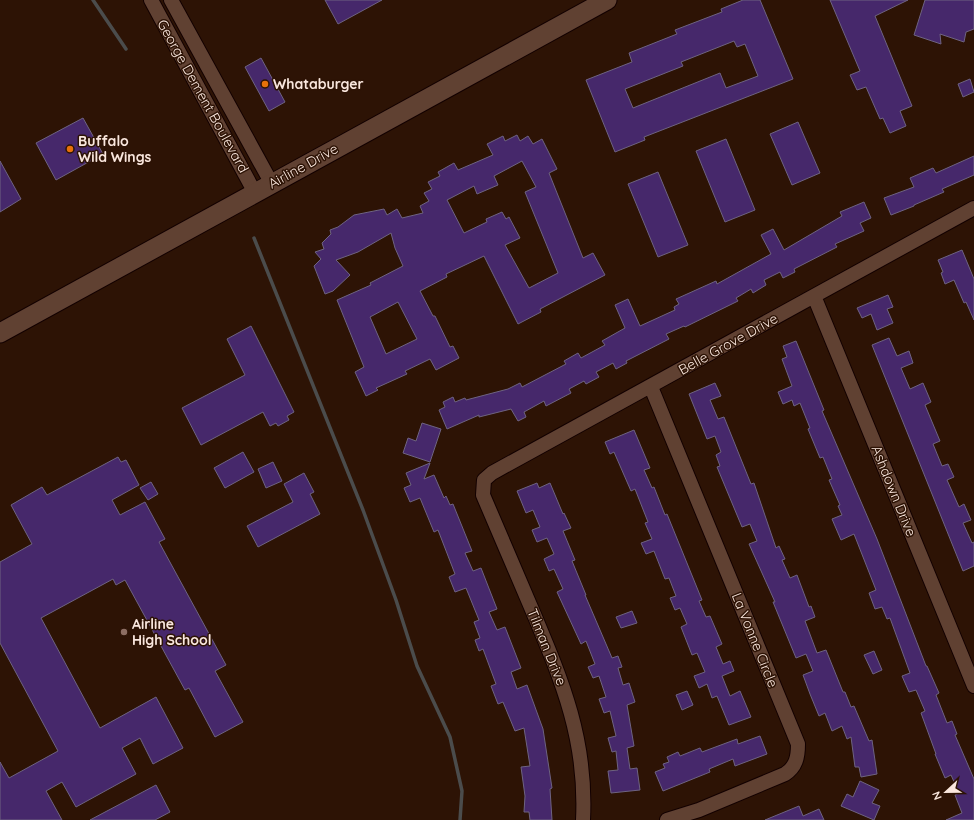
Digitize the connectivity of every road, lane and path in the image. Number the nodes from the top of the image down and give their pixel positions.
1 (151, 0) edge
2 (171, 0) edge
3 (607, 0) edge
4 (264, 188) junction
5 (974, 208) edge
6 (814, 296) junction
7 (0, 333) edge
8 (651, 386) junction
9 (484, 480) joint
10 (974, 685) edge
11 (583, 820) edge
12 (667, 820) edge

1 - 4 street, George Dement Boulevard
2 - 4 street, George Dement Boulevard
3 - 4 main road, Airline Drive
4 - 7 main road, Airline Drive
5 - 6 street, Belle Grove Drive
6 - 8 street, Belle Grove Drive
6 - 10 street, Ashdown Drive
8 - 9 street, Belle Grove Drive
8 - 12 street, La Vonne Circle
9 - 11 street, Tilman Drive

